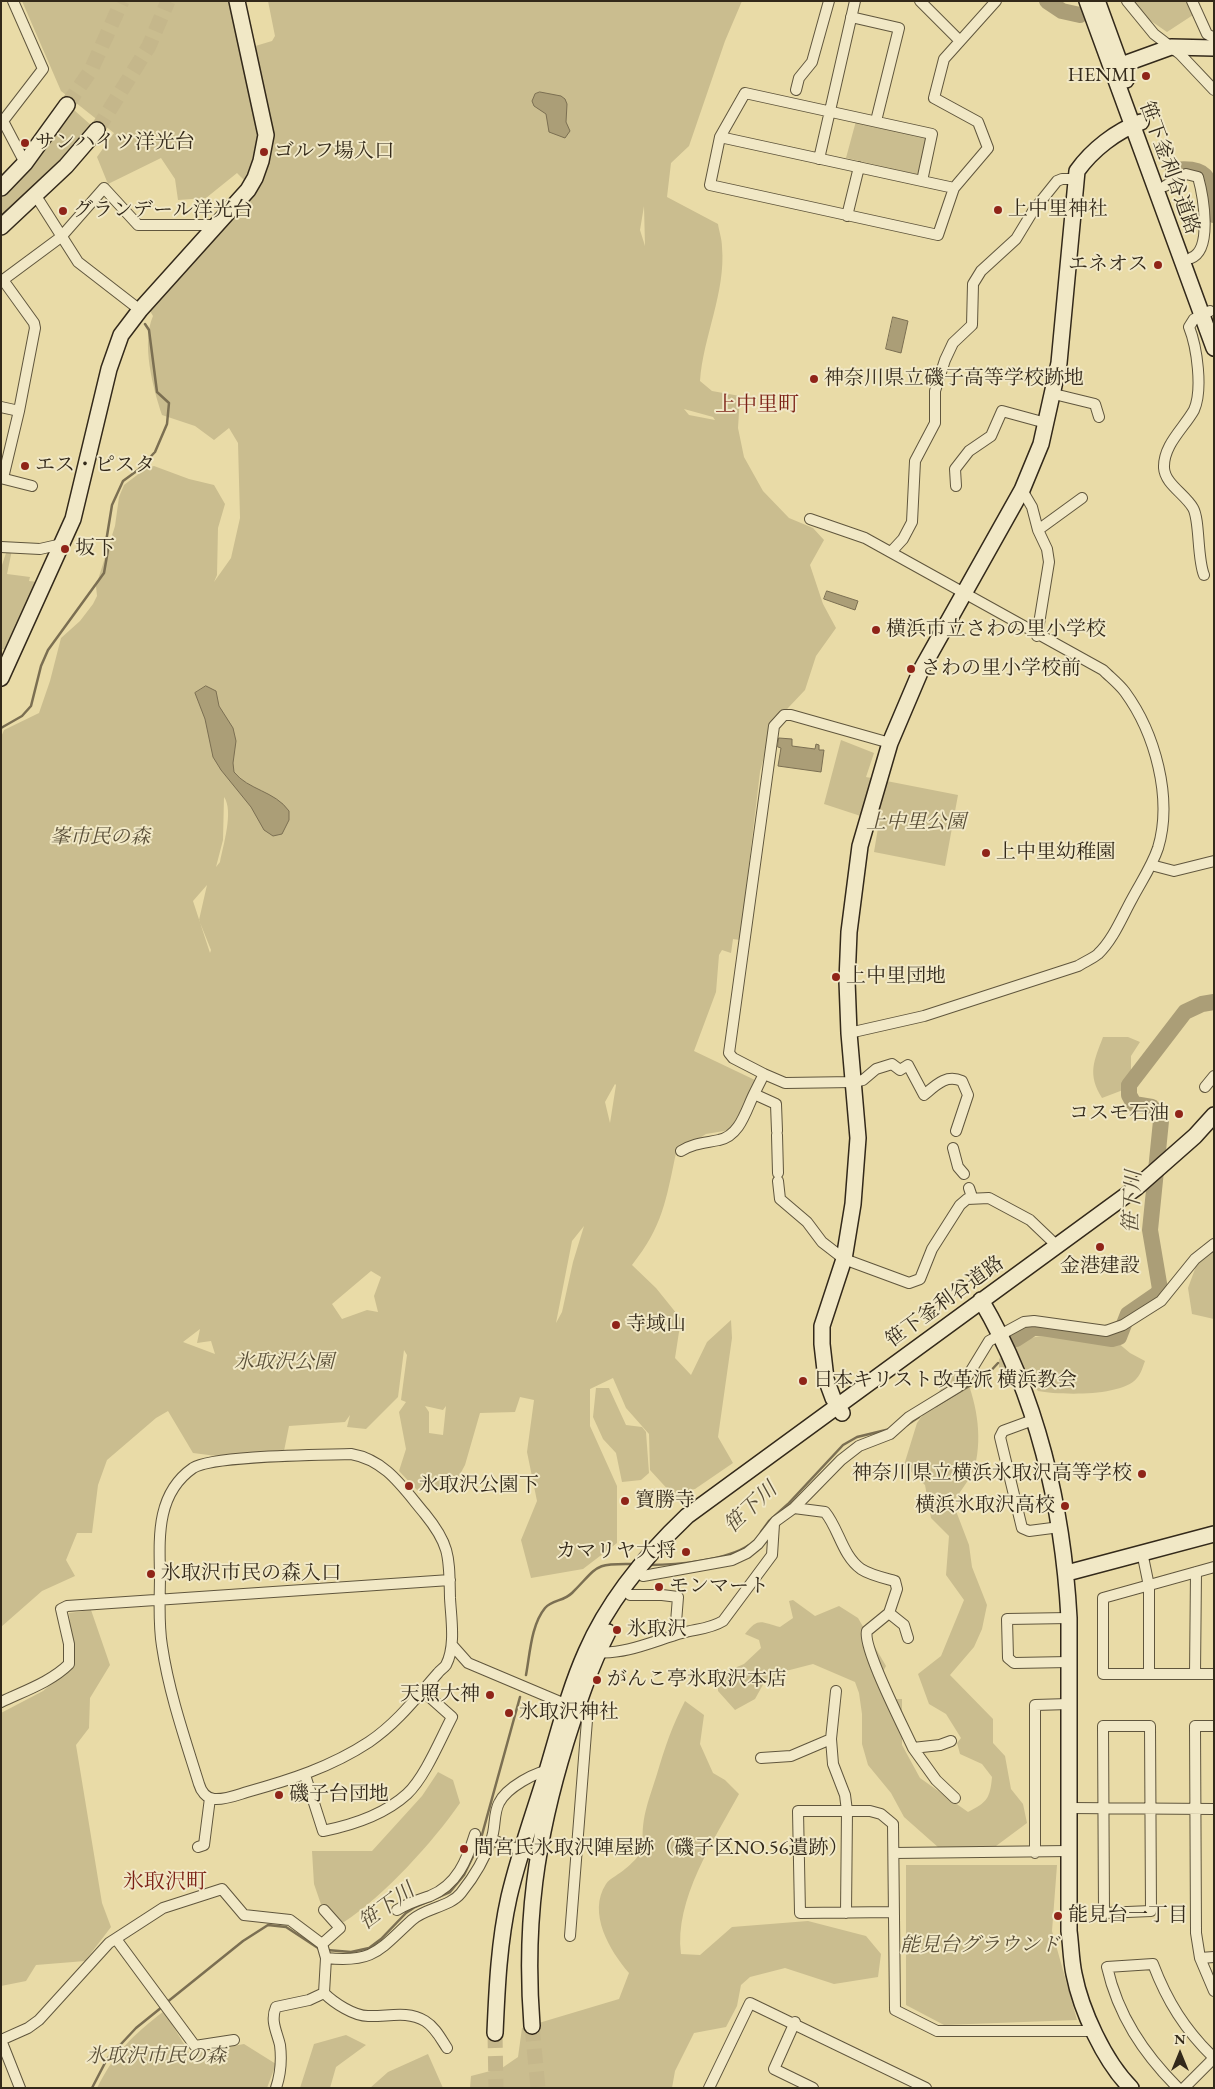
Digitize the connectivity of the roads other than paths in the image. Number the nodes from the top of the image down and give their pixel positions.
1 (13, 1) edge
2 (237, 1) edge
3 (829, 1) edge
4 (855, 1) edge
5 (920, 1) edge
6 (996, 1) edge
7 (1087, 1) edge
8 (1098, 1) edge
9 (1126, 1) edge
10 (1192, 1) edge
11 (851, 17) junction
12 (1214, 38) edge
13 (960, 41) junction
14 (1171, 47) junction
15 (1214, 48) edge
16 (1116, 66) junction
17 (1214, 90) edge
18 (795, 96) junction
19 (67, 105) tunnel mouth
20 (828, 111) junction
21 (2, 121) edge
22 (876, 121) junction
23 (1137, 124) junction
24 (97, 130) tunnel mouth
25 (720, 137) junction
26 (818, 159) junction
27 (25, 163) junction
28 (859, 167) junction
29 (1075, 179) junction
30 (922, 181) junction
31 (1165, 186) junction
32 (1, 188) edge
33 (954, 188) junction
34 (36, 196) junction
35 (848, 216) junction
36 (216, 225) junction
37 (1, 227) edge
38 (61, 237) junction
39 (1191, 258) junction
40 (2, 280) edge
41 (140, 310) junction
42 (1208, 316) edge
43 (1214, 348) edge
44 (1054, 394) junction
45 (1, 407) edge
46 (19, 411) junction
47 (1099, 417) dead end
48 (1046, 424) junction
49 (2, 478) edge
50 (32, 486) dead end
51 (956, 486) dead end
52 (1022, 490) junction
53 (1082, 498) dead end
54 (810, 519) dead end
55 (1038, 530) junction
56 (62, 544) junction
57 (1, 547) edge
58 (891, 552) junction
59 (1204, 576) dead end
60 (963, 593) junction
61 (1037, 636) junction
62 (1, 678) edge
63 (890, 743) junction
64 (1214, 861) edge
65 (1151, 865) junction
66 (849, 1033) junction
67 (764, 1074) junction
68 (1214, 1076) edge
69 (854, 1082) junction
70 (1205, 1087) dead end
71 (754, 1094) junction
72 (1214, 1115) edge
73 (1214, 1127) edge
74 (956, 1131) dead end
75 (953, 1148) dead end
76 (682, 1152) dead end
77 (964, 1174) dead end
78 (1135, 1194) junction
79 (1214, 1244) edge
80 (1055, 1248) junction
81 (844, 1259) junction
82 (983, 1304) junction
83 (1000, 1334) junction
84 (840, 1409) junction
85 (1033, 1420) junction
86 (794, 1508) junction
87 (774, 1524) junction
88 (1060, 1527) junction
89 (1214, 1534) edge
90 (1142, 1552) junction
91 (646, 1566) junction
92 (1214, 1567) edge
93 (1196, 1572) junction
94 (1066, 1573) junction
95 (450, 1580) junction
96 (1149, 1586) junction
97 (630, 1595) junction
98 (160, 1600) junction
99 (889, 1613) junction
100 (1069, 1618) junction
101 (675, 1635) junction
102 (908, 1638) dead end
103 (452, 1645) junction
104 (598, 1652) junction
105 (1069, 1662) junction
106 (468, 1663) junction
107 (446, 1666) junction
108 (1149, 1674) junction
109 (1195, 1674) junction
110 (1214, 1674) edge
111 (836, 1691) dead end
112 (424, 1692) junction
113 (1, 1702) edge
114 (1069, 1704) junction
115 (571, 1708) junction
116 (1214, 1726) edge
117 (831, 1739) junction
118 (951, 1741) dead end
119 (914, 1748) junction
120 (761, 1758) dead end
121 (552, 1770) junction
122 (305, 1775) junction
123 (210, 1798) junction
124 (956, 1798) dead end
125 (1069, 1808) junction
126 (1149, 1808) junction
127 (1103, 1809) junction
128 (1196, 1809) junction
129 (1214, 1810) edge
130 (847, 1811) junction
131 (475, 1834) dead end
132 (492, 1840) junction
133 (198, 1847) dead end
134 (1069, 1851) junction
135 (521, 1852) junction
136 (1034, 1852) junction
137 (894, 1853) junction
138 (537, 1856) junction
139 (432, 1895) junction
140 (436, 1907) junction
141 (324, 1910) dead end
142 (397, 1910) dead end
143 (894, 1912) junction
144 (846, 1913) junction
145 (570, 1936) dead end
146 (116, 1939) junction
147 (322, 1944) junction
148 (1214, 1957) edge
149 (326, 1958) junction
150 (1200, 1958) junction
151 (1214, 1991) edge
152 (324, 1993) junction
153 (795, 2022) junction
154 (532, 2026) tunnel mouth
155 (1093, 2031) junction
156 (494, 2033) tunnel mouth
157 (1, 2040) edge
158 (234, 2040) dead end
159 (447, 2048) dead end
160 (1214, 2058) edge
161 (924, 2087) edge
162 (20, 2088) edge
163 (276, 2088) edge
164 (709, 2088) edge
165 (814, 2088) edge
166 (1131, 2088) edge
167 (1178, 2088) edge
168 (1184, 2088) edge

1 - 21 street
2 - 36 street
3 - 18 street
4 - 11 street
5 - 13 street
6 - 13 street
7 - 16 street, 笹下釜利谷道路
8 - 16 street, 笹下釜利谷道路
9 - 14 street
10 - 12 street
11 - 20 street
11 - 22 street
13 - 33 street
14 - 15 street
14 - 16 street
14 - 17 street
16 - 23 street, 笹下釜利谷道路
18 - 20 street
18 - 25 street
19 - 27 street
20 - 22 street
20 - 26 street
21 - 27 street
22 - 30 street
23 - 29 street
23 - 31 street, 笹下釜利谷道路
23 - 42 street, 笹下釜利谷道路
24 - 34 street
25 - 26 street
25 - 35 street
26 - 28 street
27 - 32 street
28 - 30 street
28 - 35 street
29 - 44 street
29 - 58 street
30 - 33 street
31 - 39 street, 笹下釜利谷道路
31 - 39 street
33 - 35 street
34 - 37 street
34 - 38 street
36 - 38 street
36 - 41 street
38 - 40 street
38 - 41 street
39 - 42 street, 笹下釜利谷道路
40 - 46 street
41 - 56 street
42 - 43 street, 笹下釜利谷道路
42 - 59 street
44 - 47 street
44 - 48 street
45 - 46 street
46 - 49 street
48 - 51 street
48 - 52 street
49 - 50 street
52 - 55 street
52 - 60 street
53 - 55 street
54 - 58 street
55 - 61 street
56 - 57 street
56 - 62 street
58 - 60 street
60 - 61 street
60 - 63 street
61 - 65 street
63 - 66 street
63 - 67 street
64 - 65 street
65 - 66 street
66 - 69 street
67 - 69 street
67 - 71 street
68 - 70 street
69 - 74 street
69 - 81 street
71 - 76 street
71 - 81 street
72 - 78 street, 笹下釜利谷道路
73 - 78 street, 笹下釜利谷道路
75 - 77 street
78 - 80 street, 笹下釜利谷道路
78 - 82 street, 笹下釜利谷道路
79 - 83 street
80 - 81 street
80 - 82 street, 笹下釜利谷道路
81 - 84 street
82 - 83 street
82 - 84 street, 笹下釜利谷道路
83 - 85 street
83 - 86 street
84 - 91 street, 笹下釜利谷道路
85 - 88 street
85 - 88 street
86 - 87 street
86 - 99 street
87 - 91 street
87 - 101 street
88 - 94 street
89 - 90 street
90 - 94 street
90 - 96 street
91 - 97 street, 笹下釜利谷道路
91 - 115 street, 笹下釜利谷道路
92 - 93 street
93 - 96 street
93 - 109 street
94 - 100 street
95 - 98 street
95 - 98 street
95 - 103 street
96 - 108 street
96 - 108 street
97 - 101 street
97 - 104 street, 笹下釜利谷道路
98 - 113 street
98 - 123 street
99 - 102 street
99 - 119 street
100 - 105 street
100 - 105 street
101 - 104 street
103 - 106 street
103 - 107 street
104 - 115 street, 笹下釜利谷道路
105 - 114 street
106 - 107 street
106 - 115 street
107 - 112 street
108 - 109 street
109 - 110 street
111 - 117 street
112 - 122 street
112 - 122 street
114 - 125 street
114 - 136 street
115 - 121 street, 笹下釜利谷道路
115 - 145 street
116 - 128 street
117 - 120 street
117 - 130 street
118 - 119 street
119 - 124 street
121 - 132 street
121 - 135 street, 笹下釜利谷道路
121 - 138 street, 笹下釜利谷道路
122 - 123 street
123 - 133 street
125 - 127 street
125 - 134 street
126 - 127 street
126 - 127 street
126 - 127 street
126 - 128 street
128 - 129 street
128 - 150 street
130 - 137 street
130 - 144 street
130 - 144 street
131 - 139 street
132 - 135 street
132 - 140 street
134 - 136 street
134 - 155 street
135 - 138 street
135 - 156 street, 笹下釜利谷道路
136 - 137 street
137 - 143 street
138 - 154 street, 笹下釜利谷道路
139 - 140 street
139 - 142 street
140 - 149 street
141 - 147 street
143 - 144 street
143 - 155 street
146 - 147 street
146 - 157 street
146 - 158 street
147 - 149 street
148 - 150 street
149 - 152 street
150 - 151 street
152 - 159 street
152 - 163 street
153 - 161 street
153 - 164 street
153 - 165 street
155 - 166 street
157 - 162 street
160 - 167 street
160 - 168 street

